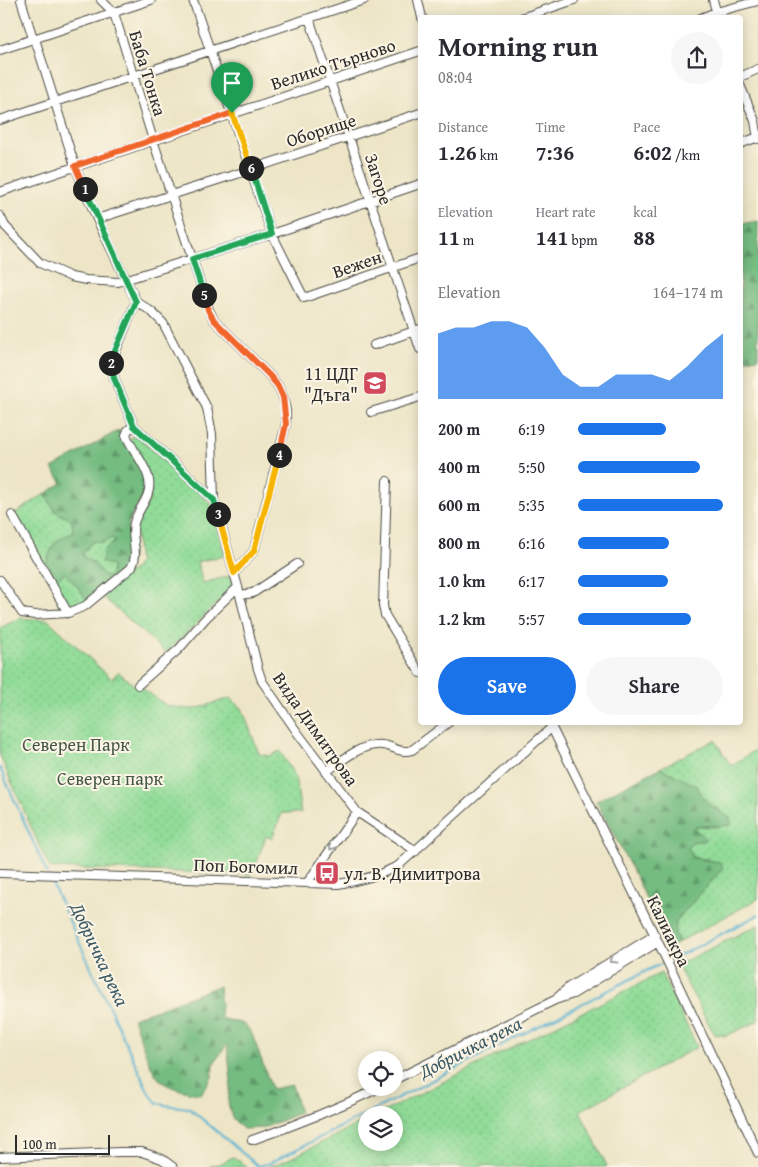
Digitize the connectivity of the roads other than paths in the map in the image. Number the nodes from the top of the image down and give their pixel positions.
1 (21, 0) edge
2 (101, 0) edge
3 (151, 0) edge
4 (193, 0) edge
5 (364, 0) edge
6 (418, 0) edge
7 (574, 0) edge
8 (713, 0) edge
9 (758, 2) edge
10 (114, 13) junction
11 (421, 15) edge
12 (530, 15) edge
13 (717, 15) edge
14 (309, 18) junction
15 (35, 39) junction
16 (0, 50) edge
17 (210, 51) junction
18 (418, 52) edge
19 (758, 69) edge
20 (743, 75) edge
21 (134, 76) junction
22 (330, 81) junction
23 (743, 93) edge
24 (55, 102) junction
25 (232, 113) junction
26 (418, 114) edge
27 (0, 120) edge
28 (349, 137) junction
29 (758, 138) edge
30 (153, 140) junction
31 (743, 143) edge
32 (75, 166) junction
33 (251, 169) junction
34 (418, 185) edge
35 (0, 192) edge
36 (171, 195) junction
37 (370, 200) junction
38 (0, 216) edge
39 (97, 219) junction
40 (272, 234) junction
41 (192, 259) junction
42 (418, 259) edge
43 (392, 267) junction
44 (126, 280) junction
45 (136, 302) junction
46 (417, 330) edge
47 (374, 345) dead end
48 (418, 398) edge
49 (370, 412) dead end
50 (134, 426) junction
51 (387, 481) dead end
52 (214, 500) junction
53 (12, 515) dead end
54 (297, 564) dead end
55 (234, 573) junction
56 (0, 580) edge
57 (238, 587) junction
58 (240, 595) junction
59 (68, 613) junction
60 (418, 669) edge
61 (138, 685) dead end
62 (445, 725) edge
63 (550, 725) edge
64 (326, 772) junction
65 (357, 812) junction
66 (416, 851) junction
67 (0, 873) edge
68 (307, 883) junction
69 (657, 938) junction
70 (403, 1076) edge
71 (363, 1096) edge
72 (252, 1140) dead end
73 (758, 1153) edge
74 (0, 1157) edge
75 (173, 1167) edge

1 - 15 street, Вида Димитрова
2 - 10 street
3 - 10 street
4 - 17 street
5 - 14 street
6 - 11 street
7 - 12 street
8 - 13 street
9 - 13 street
10 - 15 street
10 - 21 street, Баба Тонка
14 - 17 street
14 - 22 street, Загоре
15 - 16 street
15 - 24 street, Вида Димитрова
17 - 21 street
17 - 25 street
18 - 22 street, Велико Търново
19 - 20 street
21 - 24 street
21 - 30 street, Баба Тонка
22 - 25 street, Велико Търново
22 - 28 street, Загоре
23 - 29 street
24 - 27 street
24 - 32 street, Вида Димитрова
25 - 30 street, Велико Търново
25 - 33 street
26 - 28 street, Оборище
28 - 33 street, Оборище
28 - 37 street, Загоре
29 - 31 street
30 - 32 street, Велико Търново
30 - 36 street, Баба Тонка
32 - 35 street, Велико Търново
32 - 39 street, Вида Димитрова
33 - 36 street, Оборище
33 - 40 street
34 - 37 street
36 - 39 street, Оборище
36 - 41 street, Баба Тонка
37 - 40 street
37 - 43 street, Загоре
38 - 44 street
39 - 44 street, Вида Димитрова
40 - 41 street
40 - 43 street, Вежен
41 - 44 street
41 - 55 street, Баба Тонка
42 - 43 street, Вежен
43 - 46 street, Загоре
44 - 45 street, Вида Димитрова
45 - 50 street
45 - 52 street, Вида Димитрова
46 - 47 street
48 - 49 street
50 - 52 street
50 - 59 street
51 - 60 street
52 - 55 street, Вида Димитрова
53 - 59 street
54 - 58 street
55 - 57 street, Вида Димитрова
56 - 59 street
57 - 58 street, Вида Димитрова
57 - 61 street
58 - 64 street, Вида Димитрова
62 - 64 street
63 - 66 street, Поп Богомил
63 - 69 street, Калиакра
64 - 65 street, Вида Димитрова
65 - 66 street, Вида Димитрова
65 -> 68 street
66 - 68 street, Поп Богомил
67 - 68 street, Поп Богомил
69 - 70 street
69 - 73 street, Калиакра
71 - 72 street
74 - 75 street

